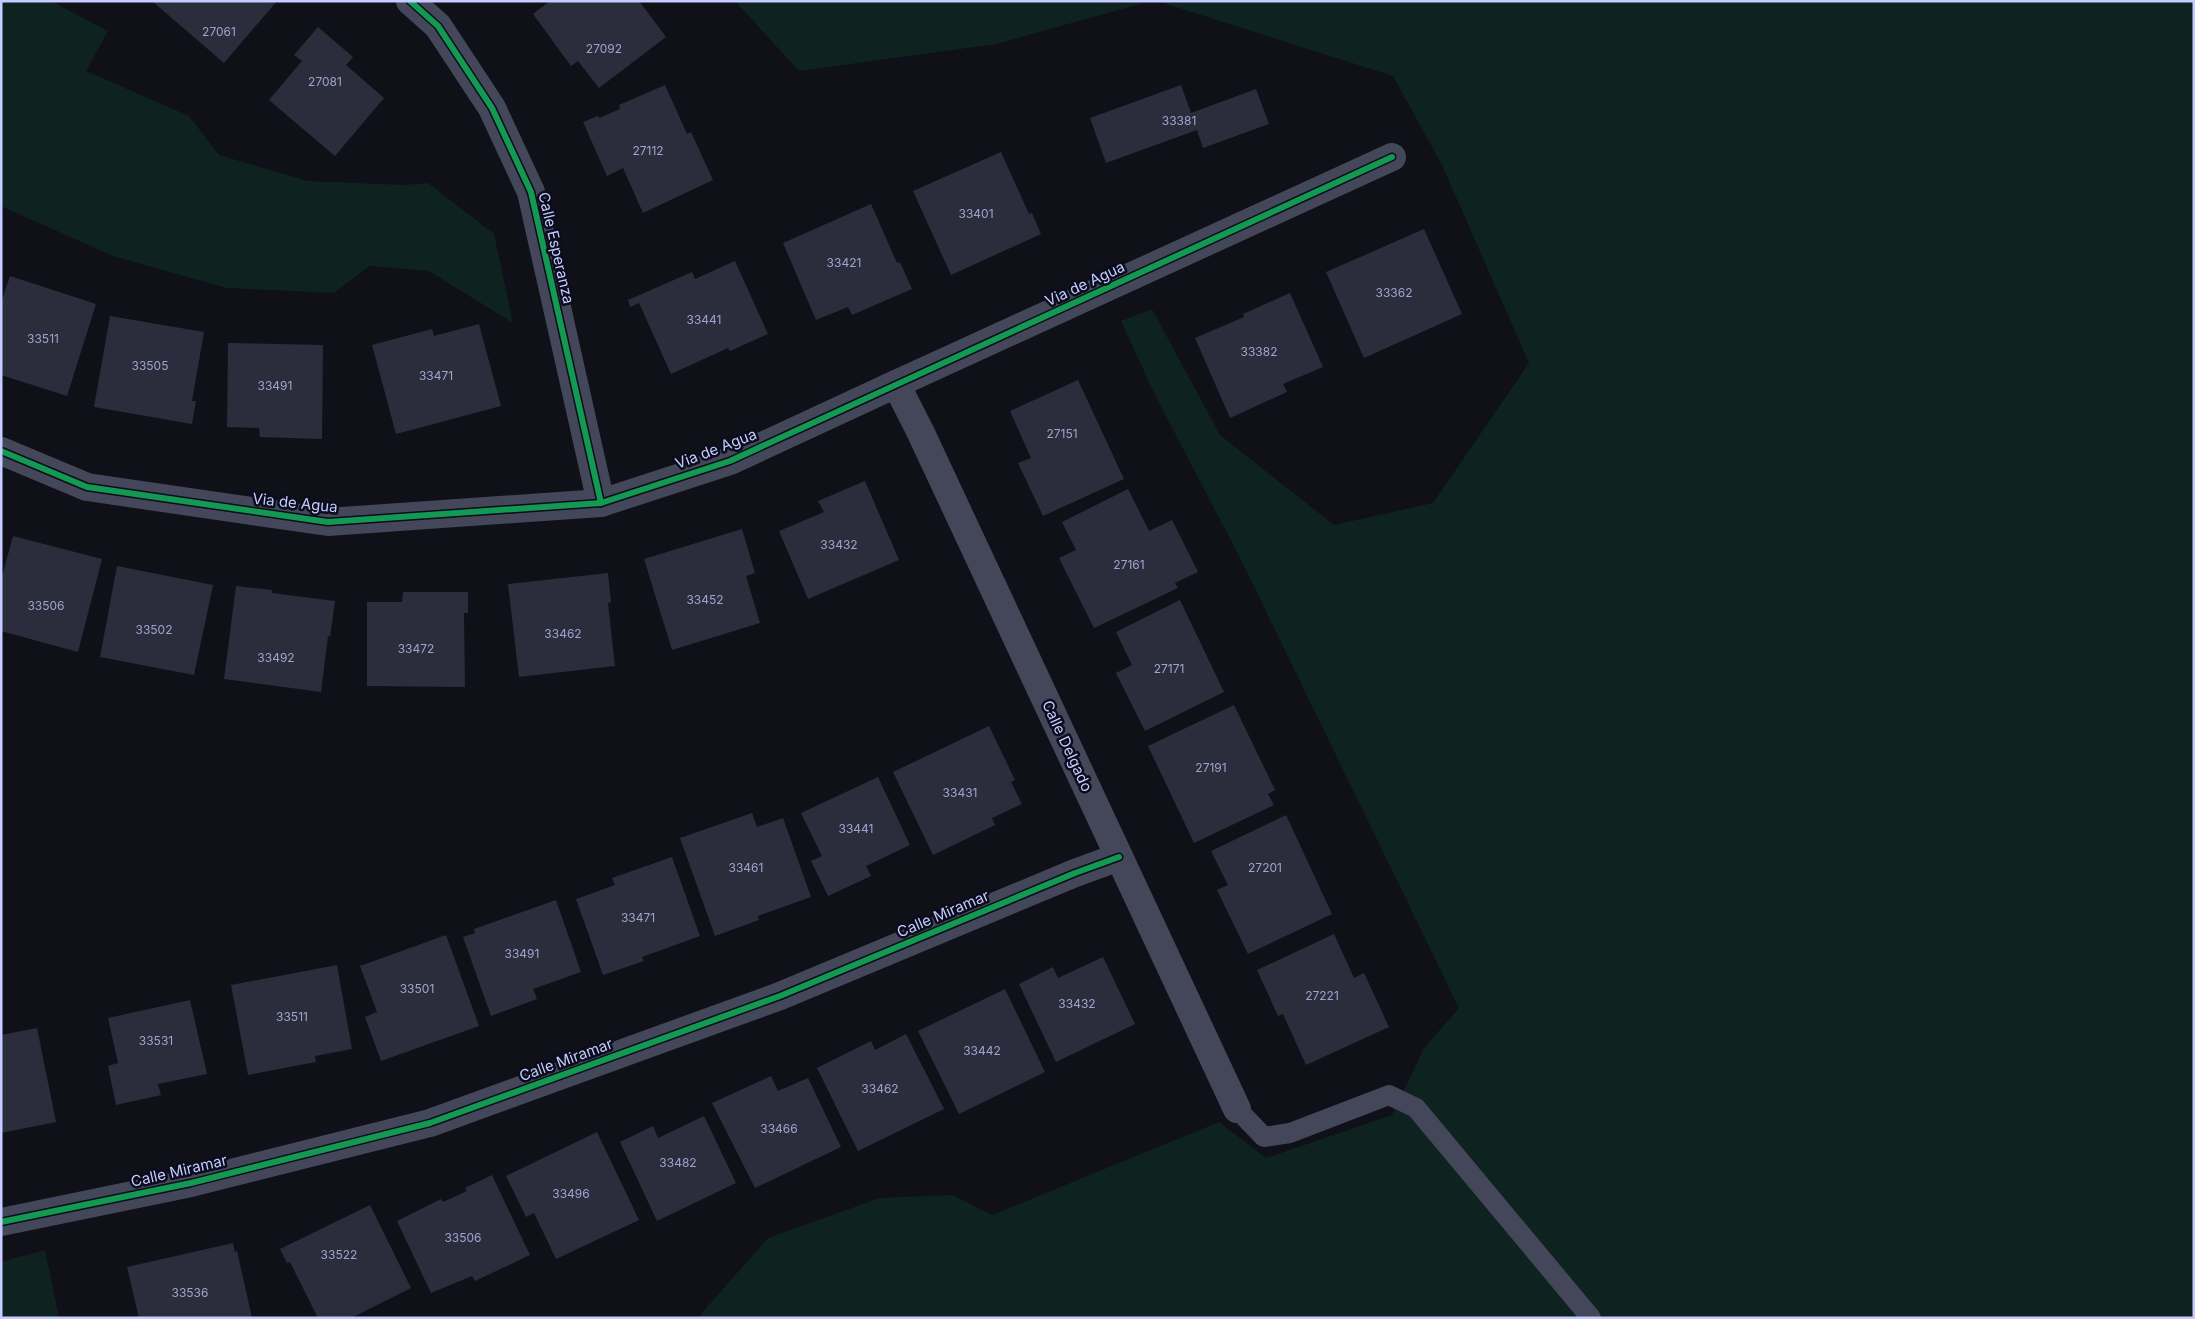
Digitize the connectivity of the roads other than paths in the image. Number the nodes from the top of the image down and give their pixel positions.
1 (410, 1) edge
2 (1392, 157) dead end
3 (896, 384) junction
4 (1, 451) edge
5 (601, 503) junction
6 (1119, 857) junction
7 (1237, 1109) joint
8 (1, 1222) edge
9 (1591, 1318) edge

1 - 5 street, Calle Esperanza
2 - 3 street, Via de Agua
3 - 5 street, Via de Agua
3 - 6 street, Calle Delgado
4 - 5 street, Via de Agua
6 - 7 street, Calle Delgado
6 - 8 street, Calle Miramar
7 - 9 lane

